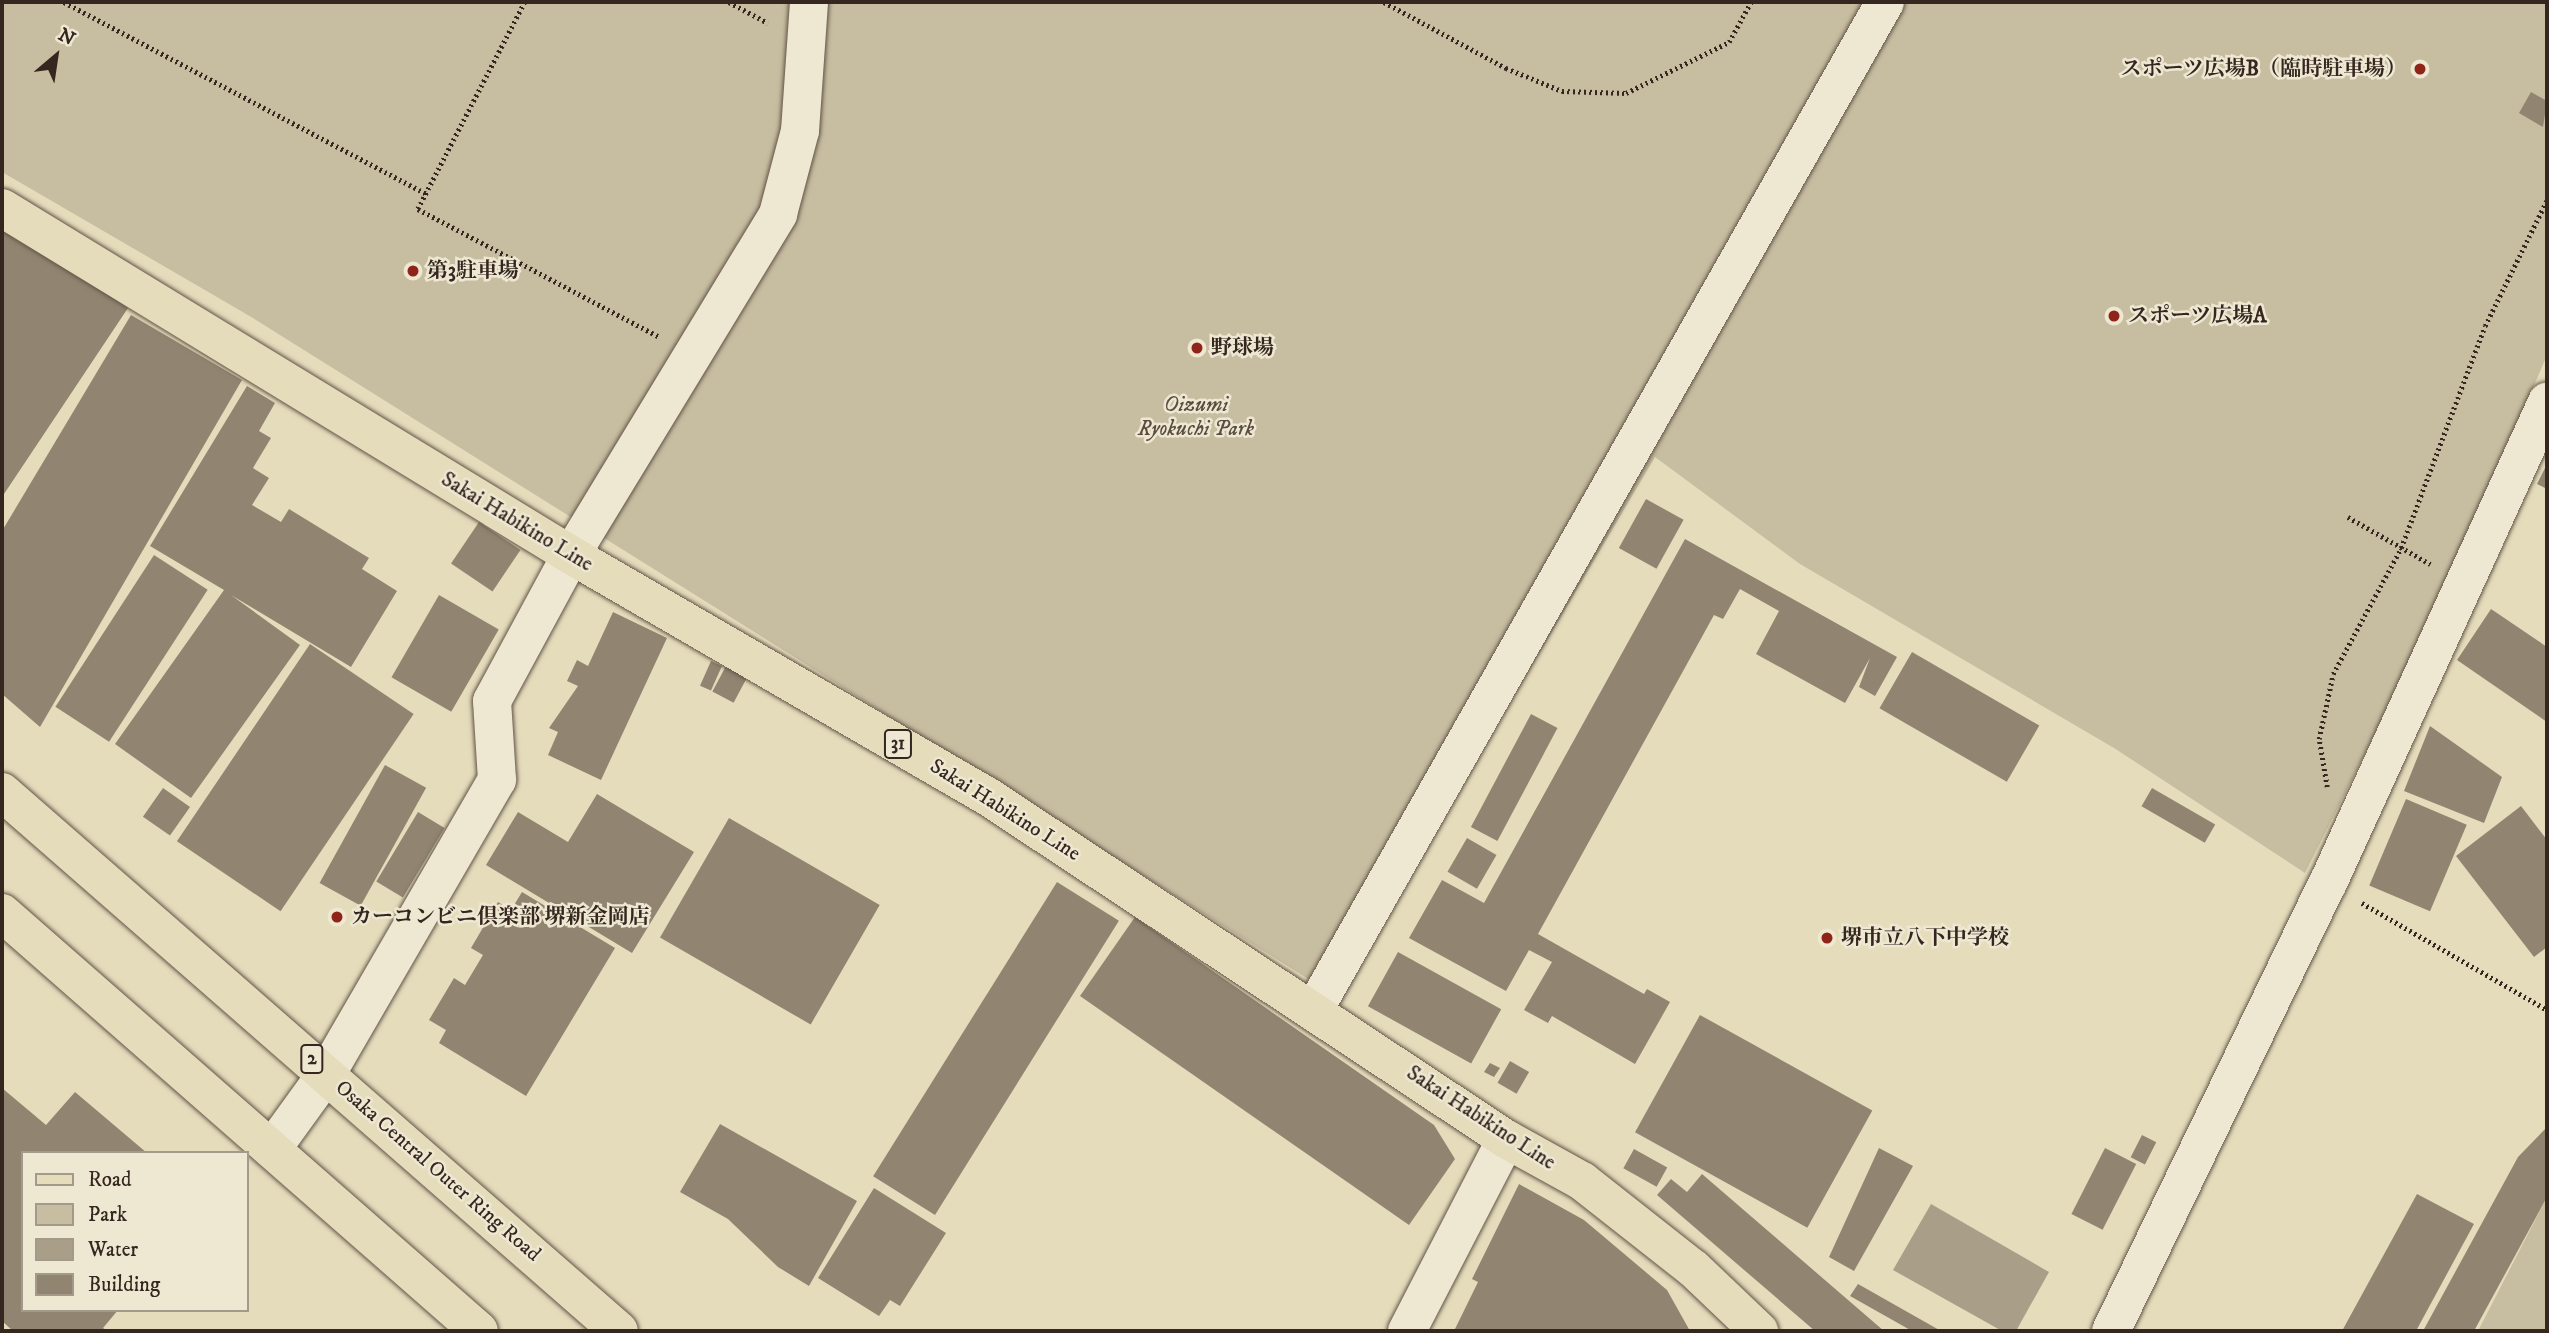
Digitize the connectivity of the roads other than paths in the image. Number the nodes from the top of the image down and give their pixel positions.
1 (809, 2) edge
2 (1885, 2) edge
3 (2, 208) edge
4 (2547, 402) edge
5 (571, 555) junction
6 (2, 792) edge
7 (2, 913) edge
8 (1315, 1008) junction
9 (327, 1073) junction
10 (1506, 1139) junction
11 (271, 1149) junction
12 (479, 1331) edge
13 (619, 1331) edge
14 (1407, 1331) edge
15 (1759, 1331) edge
16 (2111, 1331) edge

1 - 5 street
2 - 8 street
3 - 5 main road, Sakai Habikino Line / 31
4 - 16 street
5 - 8 main road, Sakai Habikino Line / 31
5 - 9 street
6 - 9 main road, Osaka Central Outer Ring Road / 2
7 - 11 main road
8 - 10 main road, Sakai Habikino Line / 31
9 - 11 street
9 - 13 main road, Osaka Central Outer Ring Road / 2
10 - 14 street
10 - 15 main road, Sakai Habikino Line / 31
11 - 12 main road

